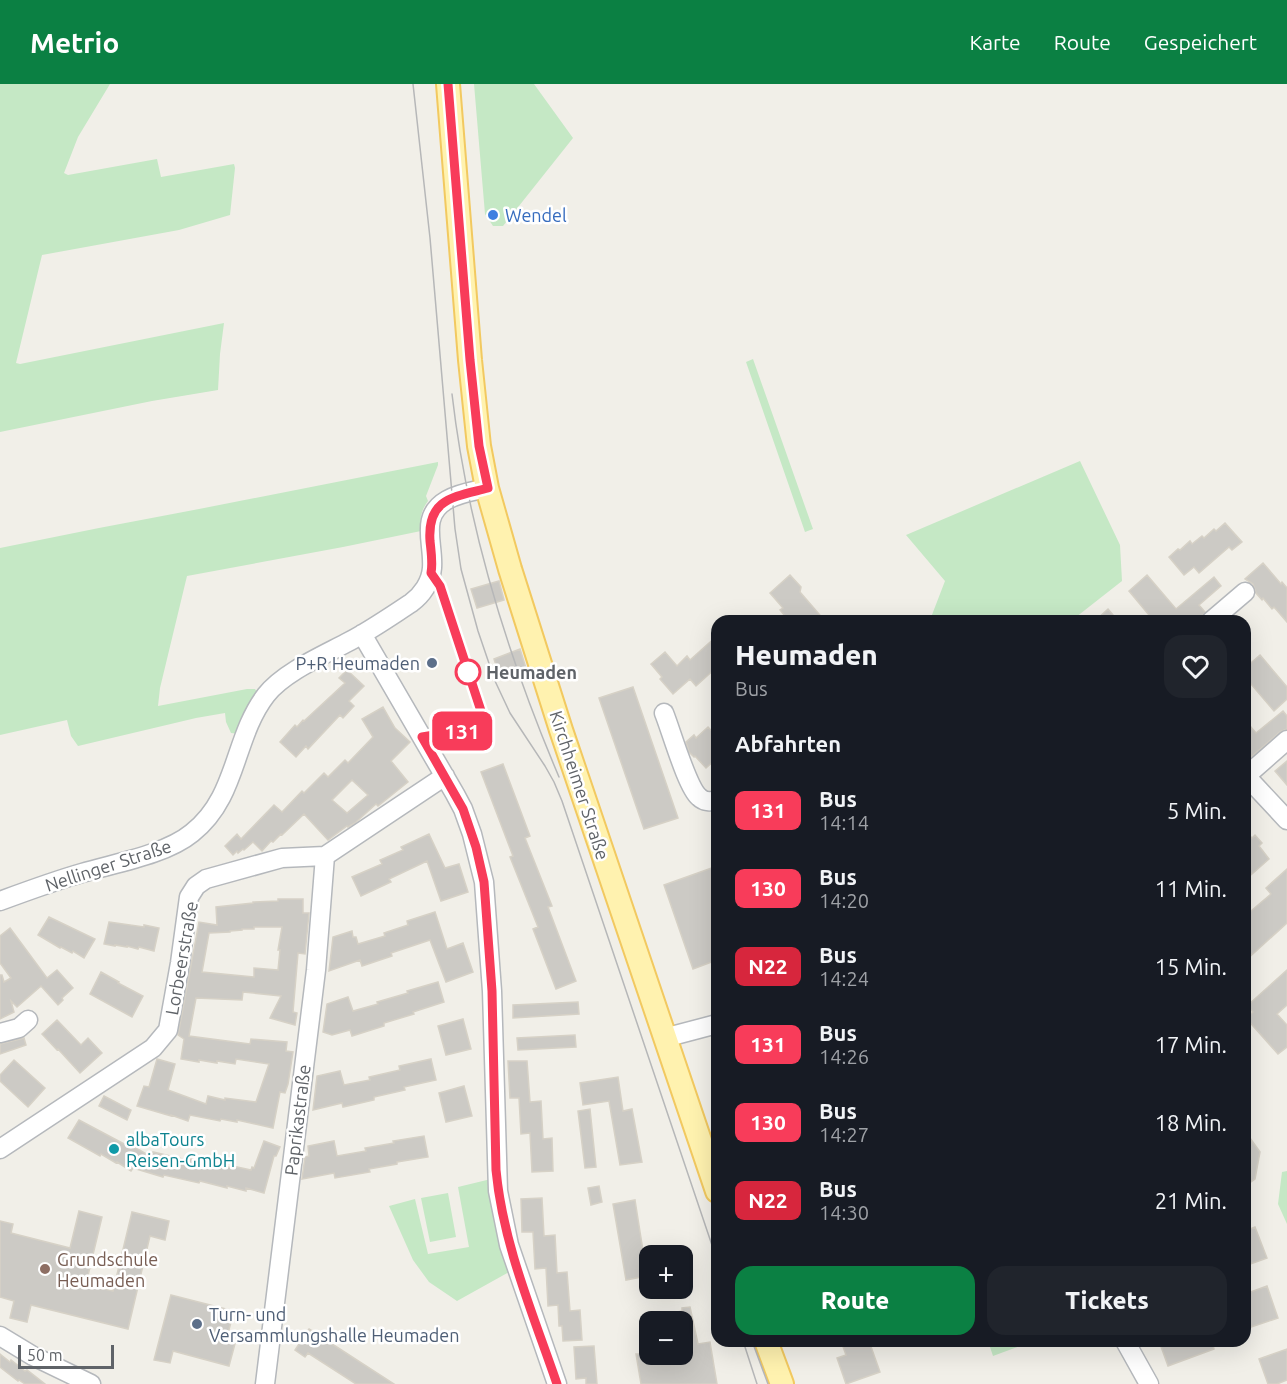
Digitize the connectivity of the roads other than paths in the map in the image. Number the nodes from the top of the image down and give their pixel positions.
1 (448, 84) edge
2 (488, 488) junction
3 (1245, 592) dead end
4 (1218, 615) edge
5 (362, 634) junction
6 (664, 713) dead end
7 (1287, 740) edge
8 (1251, 771) edge
9 (445, 776) junction
10 (1251, 782) edge
11 (711, 802) edge
12 (1287, 820) edge
13 (325, 856) junction
14 (0, 900) edge
15 (28, 1020) dead end
16 (711, 1026) edge
17 (0, 1033) edge
18 (664, 1038) junction
19 (0, 1149) edge
20 (711, 1174) edge
21 (0, 1336) edge
22 (768, 1347) edge
23 (1128, 1347) edge
24 (91, 1384) edge
25 (265, 1384) edge
26 (557, 1384) edge
27 (782, 1384) edge
28 (1149, 1384) edge

1 - 2 main road, Kirchheimer Straße
2 - 5 street, Nellinger Straße
2 - 18 main road, Kirchheimer Straße
3 - 4 street
5 - 9 street
5 - 14 street, Nellinger Straße
6 - 11 street
7 - 8 street
9 - 13 street
9 - 26 street
10 - 12 street
13 - 19 street, Lorbeerstraße
13 - 25 street, Paprikastraße
15 - 17 street
16 - 18 street
18 - 20 main road, Kirchheimer Straße
21 - 24 street
22 - 27 main road
23 - 28 street

